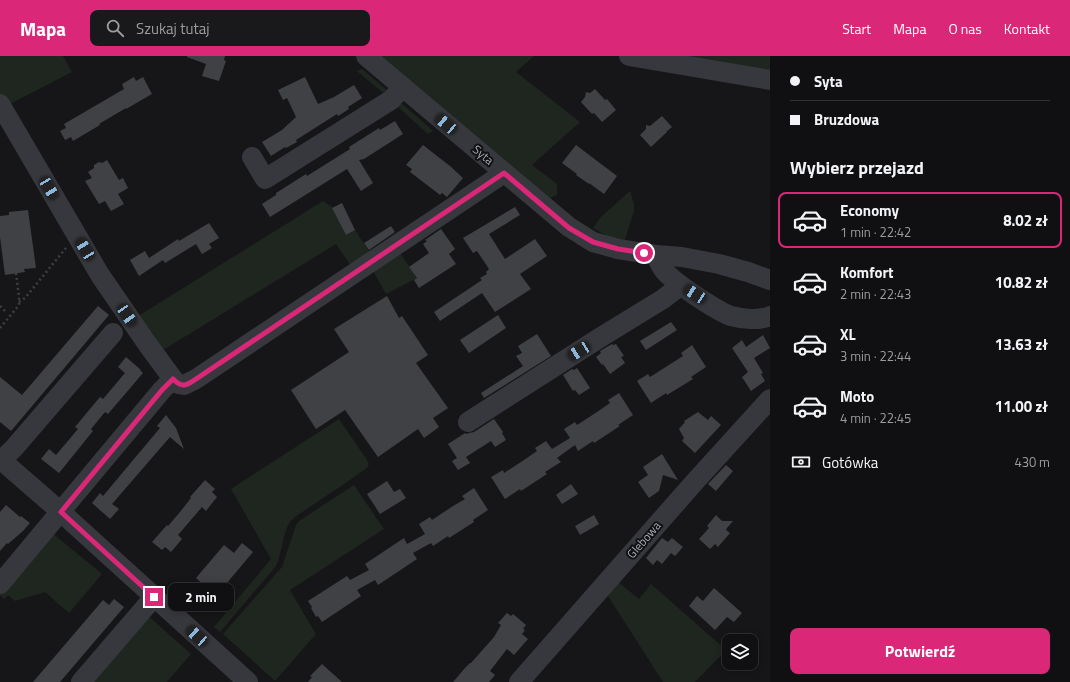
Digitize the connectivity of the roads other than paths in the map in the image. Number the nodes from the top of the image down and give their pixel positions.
1 (366, 56) edge
2 (629, 56) edge
3 (770, 80) edge
4 (402, 87) junction
5 (0, 104) edge
6 (252, 157) dead end
7 (504, 173) junction
8 (656, 255) junction
9 (770, 280) edge
10 (679, 284) junction
11 (770, 316) edge
12 (113, 333) dead end
13 (173, 379) junction
14 (770, 399) edge
15 (468, 422) dead end
16 (1, 460) edge
17 (61, 512) junction
18 (0, 584) edge
19 (154, 597) junction
20 (81, 682) edge
21 (248, 682) edge
22 (519, 682) edge

1 - 4 street, Syta
2 - 3 street
4 - 6 street
4 - 7 street, Syta
5 - 13 street
7 - 8 street, Syta
7 - 13 street
8 - 9 street, Syta
8 - 10 street
10 - 11 street
10 - 15 street
12 - 16 street
13 - 17 street
14 - 22 street, Glebowa
16 - 17 street
17 - 18 street
17 - 19 street
19 - 20 street
19 - 21 street

